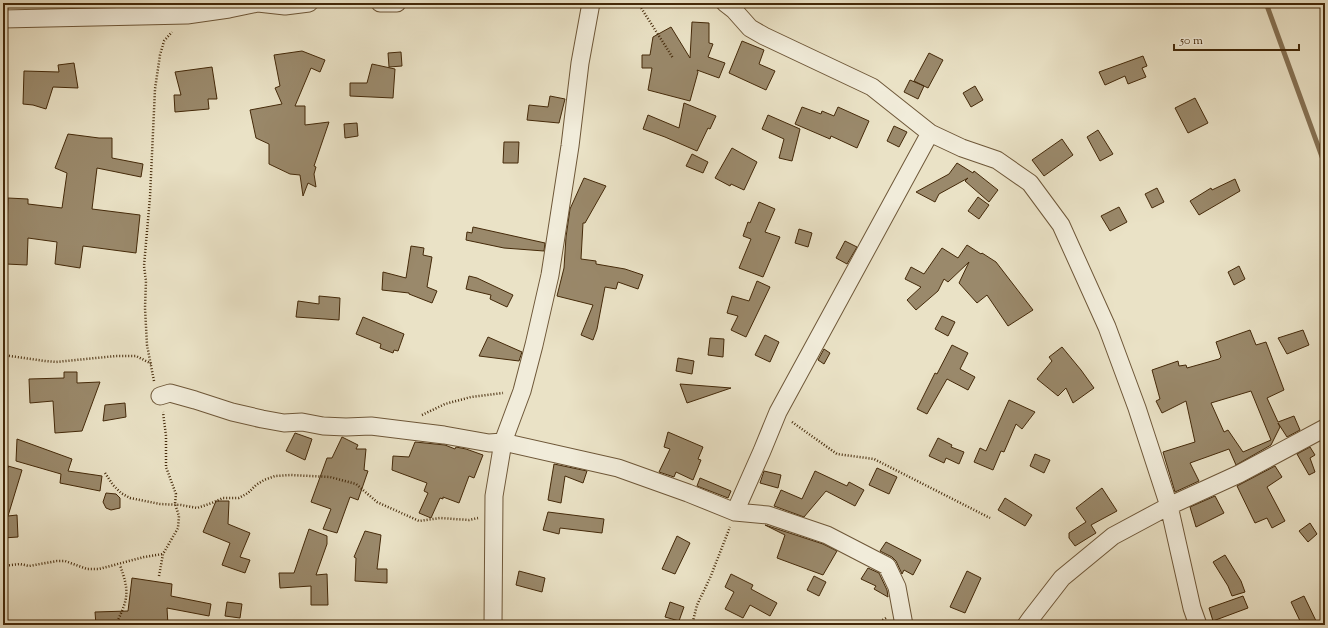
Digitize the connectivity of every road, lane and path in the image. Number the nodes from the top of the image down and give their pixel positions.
1 (258, 3) edge
2 (309, 3) edge
3 (380, 3) edge
4 (397, 3) edge
5 (591, 3) edge
6 (638, 3) edge
7 (725, 3) edge
8 (187, 15) junction
9 (3, 19) edge
10 (673, 58) dead end
11 (930, 133) junction
12 (3, 355) edge
13 (522, 391) junction
14 (160, 396) joint
15 (778, 412) junction
16 (417, 418) dead end
17 (1325, 428) edge
18 (503, 442) junction
19 (105, 474) dead end
20 (175, 504) junction
21 (1169, 506) junction
22 (735, 512) junction
23 (494, 514) junction
24 (990, 518) dead end
25 (163, 554) junction
26 (120, 565) junction
27 (3, 566) edge
28 (159, 576) dead end
29 (117, 625) edge
30 (493, 625) edge
31 (692, 625) edge
32 (904, 625) edge
33 (1026, 625) edge
34 (1198, 625) edge

1 - 2 street
1 - 8 street
3 - 4 street
5 - 13 street
6 - 10 path
7 - 11 street
8 - 9 street
8 - 12 path
11 - 15 street
11 - 21 street
13 - 16 path
13 - 18 street
14 - 18 street
14 - 20 path
15 - 22 street
15 - 24 path
17 - 21 street
18 - 22 street
18 - 23 street
19 - 20 path
20 - 23 path
20 - 25 path
21 - 33 street
21 - 34 street
22 - 31 path
22 - 32 street
23 - 30 street
25 - 26 path
25 - 28 path
26 - 27 path
26 - 29 path

